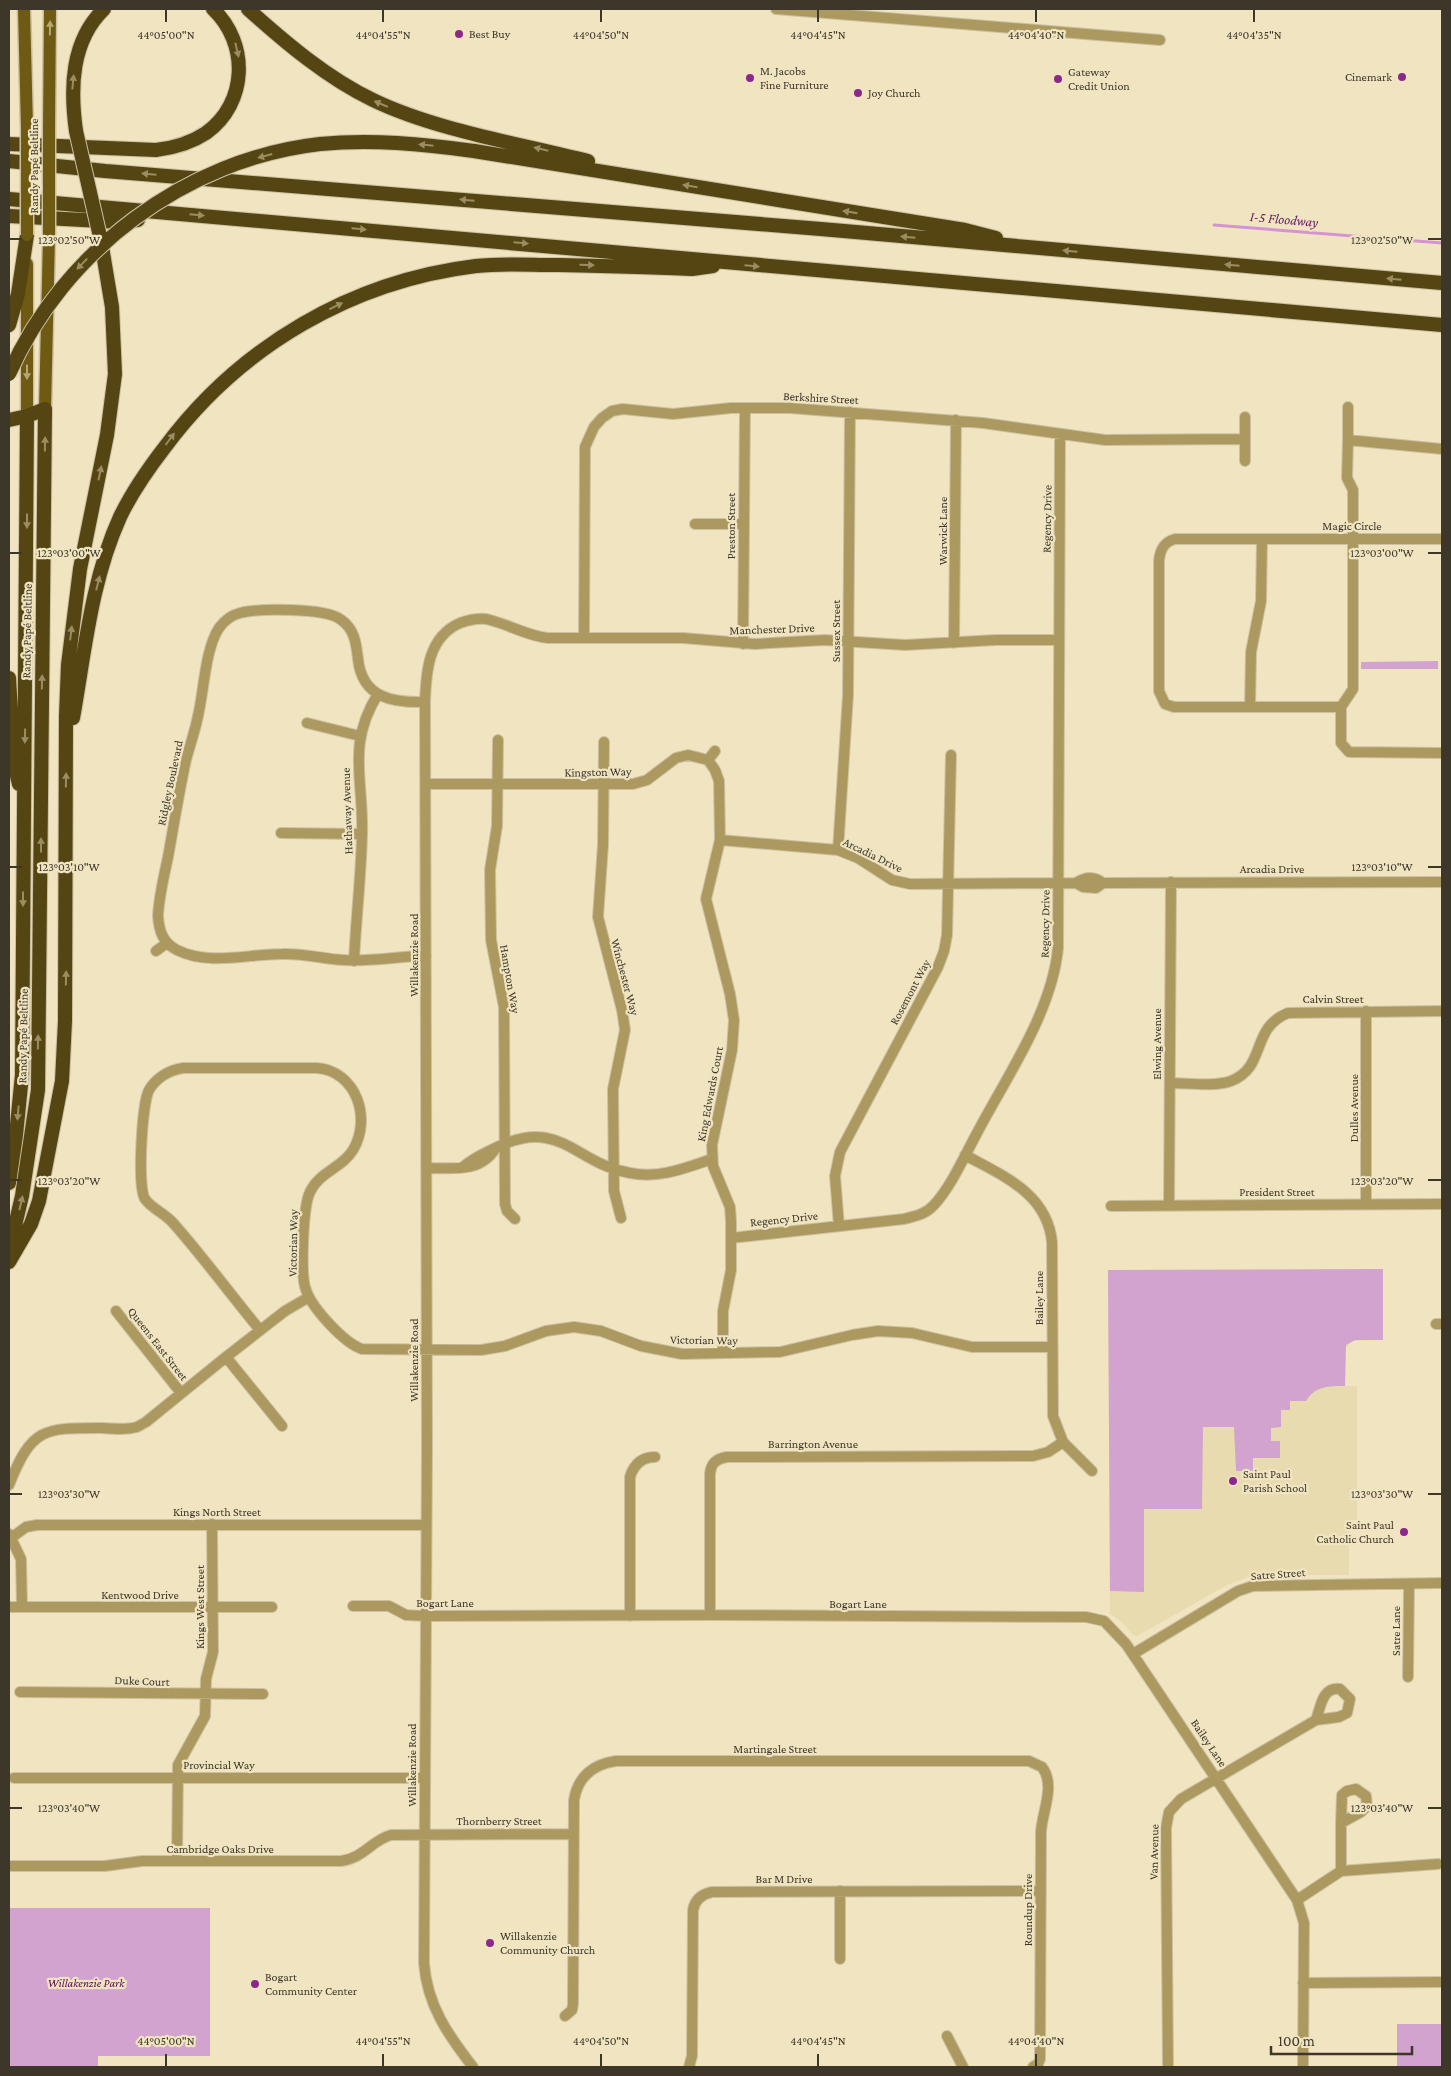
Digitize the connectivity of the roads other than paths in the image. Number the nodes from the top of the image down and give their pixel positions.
1 (24, 9) edge
2 (50, 9) edge
3 (104, 9) edge
4 (213, 9) edge
5 (248, 9) edge
6 (776, 9) edge
7 (887, 13) edge
8 (1160, 40) dead end
9 (9, 144) edge
10 (9, 161) edge
11 (639, 177) junction
12 (9, 199) edge
13 (177, 214) junction
14 (9, 216) edge
15 (27, 235) junction
16 (1036, 248) junction
17 (730, 264) junction
18 (1442, 283) edge
19 (9, 324) edge
20 (1442, 325) edge
21 (9, 374) edge
22 (1348, 407) dead end
23 (745, 408) junction
24 (45, 409) junction
25 (850, 412) junction
26 (27, 416) junction
27 (1245, 417) dead end
28 (9, 420) edge
29 (956, 420) junction
30 (1060, 435) junction
31 (1245, 440) junction
32 (1348, 440) junction
33 (1442, 449) edge
34 (1245, 461) dead end
35 (695, 524) dead end
36 (744, 524) junction
37 (1262, 539) junction
38 (1352, 539) junction
39 (1442, 539) edge
40 (584, 638) junction
41 (1058, 640) junction
42 (438, 641) joint
43 (848, 642) junction
44 (954, 643) junction
45 (743, 644) junction
46 (9, 678) edge
47 (378, 694) junction
48 (426, 702) junction
49 (1250, 707) junction
50 (1341, 707) junction
51 (307, 723) dead end
52 (360, 736) junction
53 (498, 740) dead end
54 (604, 742) dead end
55 (67, 751) junction
56 (715, 752) dead end
57 (1442, 752) edge
58 (951, 755) dead end
59 (708, 760) junction
60 (426, 784) junction
61 (498, 784) junction
62 (603, 784) junction
63 (24, 805) junction
64 (281, 833) dead end
65 (362, 834) junction
66 (720, 840) junction
67 (838, 850) junction
68 (1058, 882) junction
69 (1171, 882) junction
70 (1442, 882) edge
71 (948, 884) junction
72 (167, 943) junction
73 (156, 952) dead end
74 (426, 956) junction
75 (354, 961) junction
76 (1366, 1011) junction
77 (1442, 1011) edge
78 (1170, 1083) junction
79 (505, 1142) junction
80 (965, 1155) junction
81 (712, 1159) junction
82 (427, 1168) junction
83 (614, 1170) junction
84 (9, 1183) edge
85 (1366, 1204) junction
86 (1442, 1204) edge
87 (1169, 1205) junction
88 (1111, 1206) dead end
89 (621, 1218) dead end
90 (515, 1219) dead end
91 (839, 1226) junction
92 (731, 1238) junction
93 (9, 1250) edge
94 (9, 1262) edge
95 (309, 1297) junction
96 (116, 1311) dead end
97 (260, 1330) junction
98 (1052, 1347) junction
99 (427, 1351) junction
100 (723, 1353) junction
101 (226, 1357) junction
102 (181, 1393) junction
103 (282, 1426) dead end
104 (1062, 1442) junction
105 (655, 1457) dead end
106 (1092, 1471) dead end
107 (9, 1485) edge
108 (212, 1524) junction
109 (426, 1525) junction
110 (10, 1536) edge
111 (1442, 1583) edge
112 (1409, 1585) junction
113 (353, 1606) dead end
114 (9, 1607) edge
115 (22, 1607) junction
116 (212, 1607) junction
117 (272, 1607) dead end
118 (710, 1615) junction
119 (425, 1616) junction
120 (630, 1616) junction
121 (1086, 1617) joint
122 (1133, 1654) junction
123 (1408, 1677) dead end
124 (20, 1692) dead end
125 (206, 1694) junction
126 (263, 1694) dead end
127 (1316, 1720) dead end
128 (1029, 1761) joint
129 (14, 1778) dead end
130 (177, 1778) junction
131 (424, 1778) junction
132 (1217, 1778) junction
133 (1341, 1824) dead end
134 (424, 1834) junction
135 (574, 1834) junction
136 (177, 1861) junction
137 (1441, 1863) edge
138 (9, 1866) edge
139 (1341, 1871) junction
140 (840, 1891) junction
141 (1041, 1891) junction
142 (1297, 1900) junction
143 (840, 1959) dead end
144 (1442, 1982) edge
145 (1304, 1983) junction
146 (565, 2016) dead end
147 (947, 2036) dead end
148 (1039, 2066) edge
149 (473, 2067) edge
150 (690, 2067) edge
151 (963, 2067) edge
152 (1168, 2067) edge
153 (1303, 2067) edge

1 - 15 main road, Randy Papé Beltline, bridge
24 -> 2 main road, Randy Papé Beltline, bridge
55 -> 3 highway, bridge
4 -> 9 highway
11 -> 5 highway
6 - 7 street
7 - 8 street
16 -> 10 highway
16 -> 11 highway
11 -> 21 highway, bridge
12 - 13 highway
13 - 14 highway
13 -> 17 highway
15 - 19 highway
15 -> 26 main road, Randy Papé Beltline
18 -> 16 highway
17 -> 20 highway
55 -> 17 highway
22 - 32 street
23 - 25 street, Berkshire Street
23 - 36 street, Preston Street
23 - 40 street, Berkshire Street
24 - 26 highway
93 -> 24 highway, Randy Papé Beltline
25 - 29 street, Berkshire Street
25 - 43 street, Sussex Street
26 - 28 highway
26 -> 63 highway, Randy Papé Beltline
27 - 31 street
29 - 30 street, Berkshire Street
29 - 44 street, Warwick Lane
30 - 31 street, Berkshire Street
30 - 41 street, Regency Drive
31 - 34 street
32 - 33 street
32 - 38 street
35 - 36 street
36 - 45 street, Preston Street
37 - 38 street, Magic Circle
37 - 49 street
37 - 49 street, Magic Circle
38 - 39 street, Magic Circle
38 - 50 street
40 - 42 street, Manchester Drive
40 - 45 street, Manchester Drive
41 - 44 street, Manchester Drive
41 - 68 street, Regency Drive
42 - 48 street, Willakenzie Road
43 - 44 street, Manchester Drive
43 - 45 street, Manchester Drive
43 - 67 street, Sussex Street
46 - 63 highway
47 - 48 street
47 - 52 street, Hathaway Avenue
47 - 72 street, Ridgley Boulevard
48 - 60 street, Willakenzie Road
49 - 50 street
50 - 57 street
51 - 52 street
52 - 65 street, Hathaway Avenue
53 - 61 street, Hampton Way
54 - 62 street, Winchester Way
94 -> 55 highway
56 - 59 street
58 - 71 street, Rosemont Way
59 - 62 street, Kingston Way
59 - 66 street
60 - 61 street, Kingston Way
60 - 74 street, Willakenzie Road
61 - 62 street, Kingston Way
61 - 79 street, Hampton Way
62 - 83 street, Winchester Way
63 -> 84 highway, Randy Papé Beltline
64 - 65 street
65 - 75 street, Hathaway Avenue
66 - 67 street, Arcadia Drive
66 - 81 street, King Edwards Court
67 - 71 street, Arcadia Drive
68 - 69 street, Arcadia Drive
68 - 71 street, Arcadia Drive
68 - 80 street, Regency Drive
69 - 70 street, Arcadia Drive
69 - 78 street, Elwing Avenue
71 - 91 street, Rosemont Way
72 - 73 street
72 - 75 street
74 - 75 street
74 - 82 street, Willakenzie Road
76 - 77 street, Calvin Street
76 - 78 street, Calvin Street
76 - 85 street, Dulles Avenue
78 - 87 street, Elwing Avenue
79 - 82 street
79 - 83 street
79 - 90 street, Hampton Way
80 - 91 street, Regency Drive
80 - 98 street, Bailey Lane
81 - 83 street
81 - 92 street, King Edwards Court
82 - 99 street, Willakenzie Road
83 - 89 street, Winchester Way
85 - 86 street, President Street
85 - 87 street, President Street
87 - 88 street, President Street
91 - 92 street, Regency Drive
92 - 100 street, King Edwards Court
95 - 97 street, Queens East Street
95 - 97 street, Victorian Way
95 - 99 street, Victorian Way
96 - 102 street, Queens East Street
97 - 101 street, Queens East Street
98 - 100 street, Victorian Way
98 - 104 street, Bailey Lane
99 - 100 street, Victorian Way
99 - 109 street, Willakenzie Road
101 - 102 street, Queens East Street
101 - 103 street
102 - 107 street, Queens East Street
104 - 106 street, Bailey Lane
104 - 118 street, Barrington Avenue
105 - 120 street
108 - 109 street, Kings North Street
108 - 110 street, Kings North Street
108 - 116 street, Kings West Street
109 - 119 street, Willakenzie Road
110 - 115 street
111 - 112 street, Satre Street
112 - 122 street, Satre Street
112 - 123 street, Satre Lane
113 - 119 street, Bogart Lane
114 - 115 street, Kentwood Drive
115 - 116 street, Kentwood Drive
116 - 117 street, Kentwood Drive
116 - 125 street, Kings West Street
118 - 120 street, Bogart Lane
118 - 121 street, Bogart Lane
119 - 120 street, Bogart Lane
119 - 131 street, Willakenzie Road
121 - 122 street, Bailey Lane
122 - 132 street, Bailey Lane
124 - 125 street, Duke Court
125 - 126 street, Duke Court
125 - 130 street, Kings West Street
127 - 132 street, Van Avenue
128 - 135 street, Martingale Street
128 - 141 street, Roundup Drive
129 - 130 street, Provincial Way
130 - 131 street, Provincial Way
130 - 136 street, Kings West Street
131 - 134 street, Willakenzie Road
132 - 142 street, Bailey Lane
132 - 152 street, Van Avenue
133 - 139 street
134 - 135 street, Thornberry Street
134 - 136 street, Cambridge Oaks Drive
134 - 149 street, Willakenzie Road
135 - 146 street, Martingale Street
136 - 138 street, Cambridge Oaks Drive
137 - 139 street
139 - 142 street
140 - 141 street, Bar M Drive
140 - 143 street
140 - 150 street, Bar M Drive
141 - 148 street, Roundup Drive
142 - 145 street, Bailey Lane
144 - 145 street
145 - 153 street, Bailey Lane
147 - 151 street

